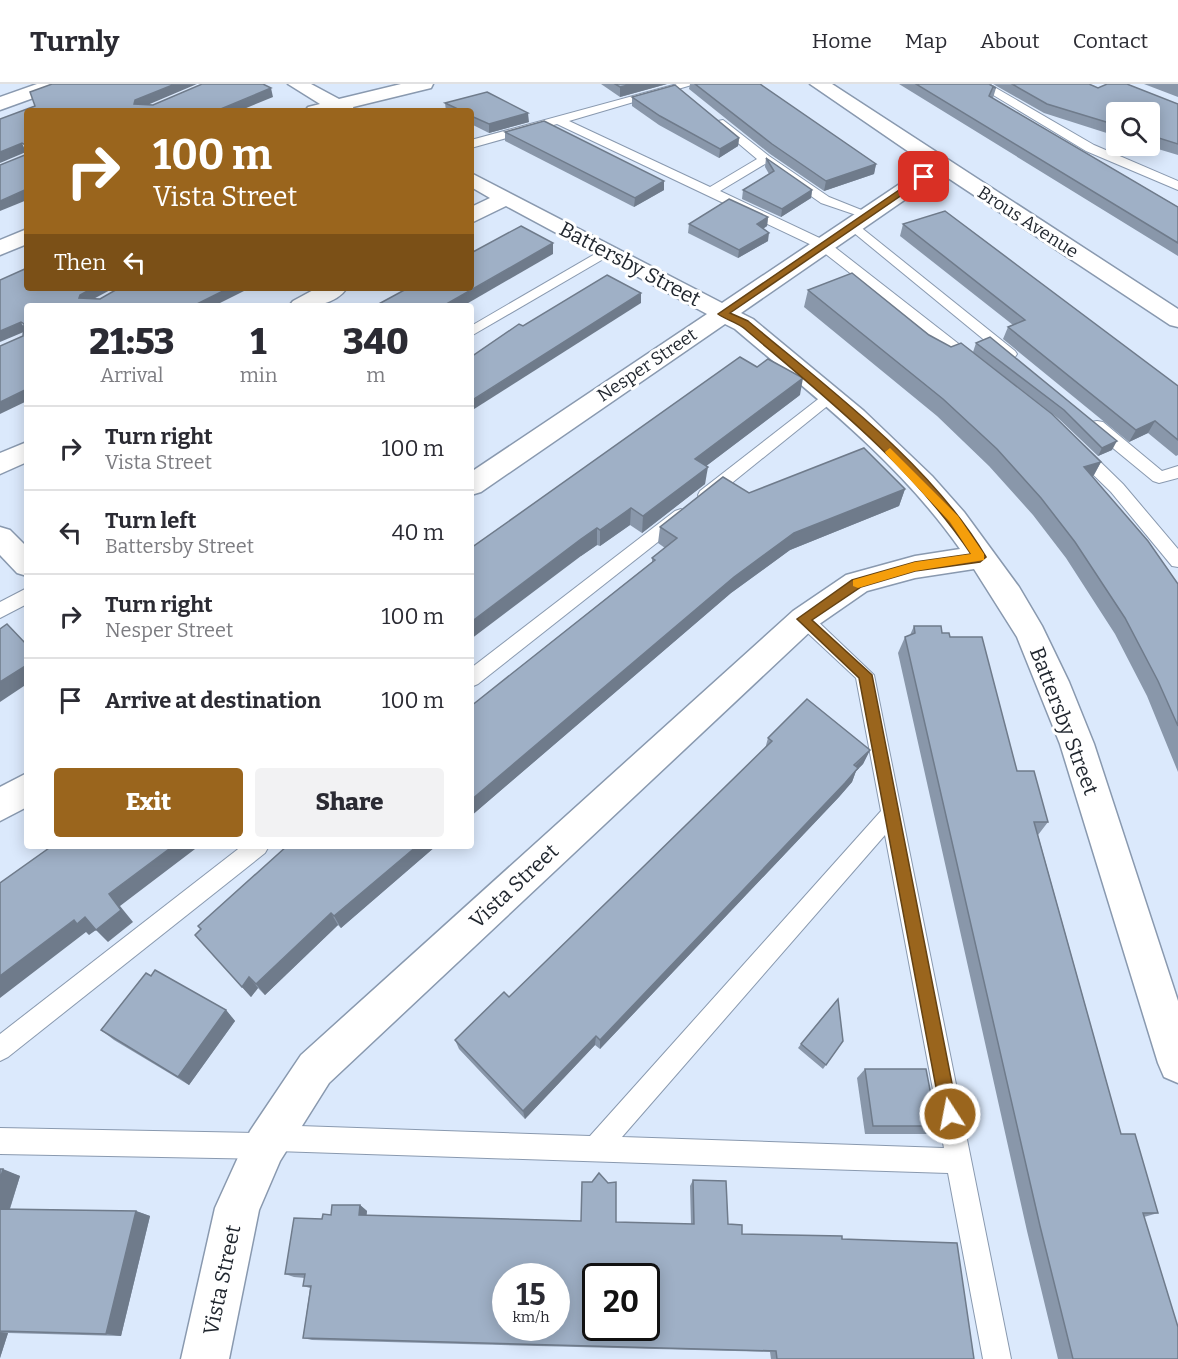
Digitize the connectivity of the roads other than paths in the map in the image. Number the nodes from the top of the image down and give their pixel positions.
1 (54, 84) edge
2 (297, 84) edge
3 (424, 84) edge
4 (819, 84) edge
5 (981, 84) edge
6 (684, 89) edge
7 (0, 104) edge
8 (341, 108) edge
9 (712, 116) edge
10 (558, 120) junction
11 (474, 143) edge
12 (765, 159) junction
13 (942, 165) junction
14 (474, 180) edge
15 (1178, 186) edge
16 (710, 192) junction
17 (506, 198) junction
18 (474, 214) edge
19 (861, 220) junction
20 (24, 237) edge
21 (823, 245) junction
22 (0, 248) edge
23 (607, 252) junction
24 (329, 291) edge
25 (307, 303) edge
26 (723, 314) junction
27 (1178, 320) edge
28 (474, 330) edge
29 (1023, 365) edge
30 (987, 373) edge
31 (831, 396) junction
32 (1087, 417) edge
33 (1068, 440) edge
34 (24, 453) edge
35 (0, 465) edge
36 (1178, 472) edge
37 (474, 483) edge
38 (0, 537) edge
39 (980, 557) junction
40 (1178, 561) edge
41 (24, 562) edge
42 (24, 597) edge
43 (0, 611) edge
44 (804, 619) junction
45 (474, 677) edge
46 (24, 790) edge
47 (0, 806) edge
48 (892, 813) junction
49 (254, 849) edge
50 (0, 1049) edge
51 (1178, 1063) edge
52 (0, 1141) edge
53 (268, 1142) junction
54 (596, 1148) junction
55 (959, 1161) junction
56 (205, 1359) edge
57 (997, 1359) edge

1 - 7 street
2 - 8 street
3 - 8 street
4 - 13 street, Brous Avenue
5 - 15 lane
6 - 10 lane
9 - 12 lane
10 - 11 lane
10 - 16 lane
12 - 16 lane
12 - 19 lane
13 - 19 street, Nesper Street
13 - 27 street, Brous Avenue
14 - 17 street, Battersby Street
16 - 21 lane
17 - 18 street
17 - 23 street, Battersby Street
19 - 21 street, Nesper Street
19 - 29 lane
20 - 22 street
21 - 26 street, Nesper Street
21 - 30 lane
23 - 26 street, Battersby Street
23 - 28 lane
24 - 25 street
26 - 31 street, Battersby Street
26 - 37 street, Nesper Street
31 - 39 street, Battersby Street
31 - 45 lane
32 - 36 lane
33 - 40 lane
34 - 35 street
38 - 41 street
39 - 44 street, Vista Street
39 - 51 street, Battersby Street
42 - 43 lane
44 - 48 lane
44 - 53 street, Vista Street
46 - 47 street
48 - 54 lane
48 - 55 lane
49 - 50 lane
52 - 53 lane
53 - 54 lane
53 - 56 street, Vista Street
54 - 55 lane
55 - 57 lane

